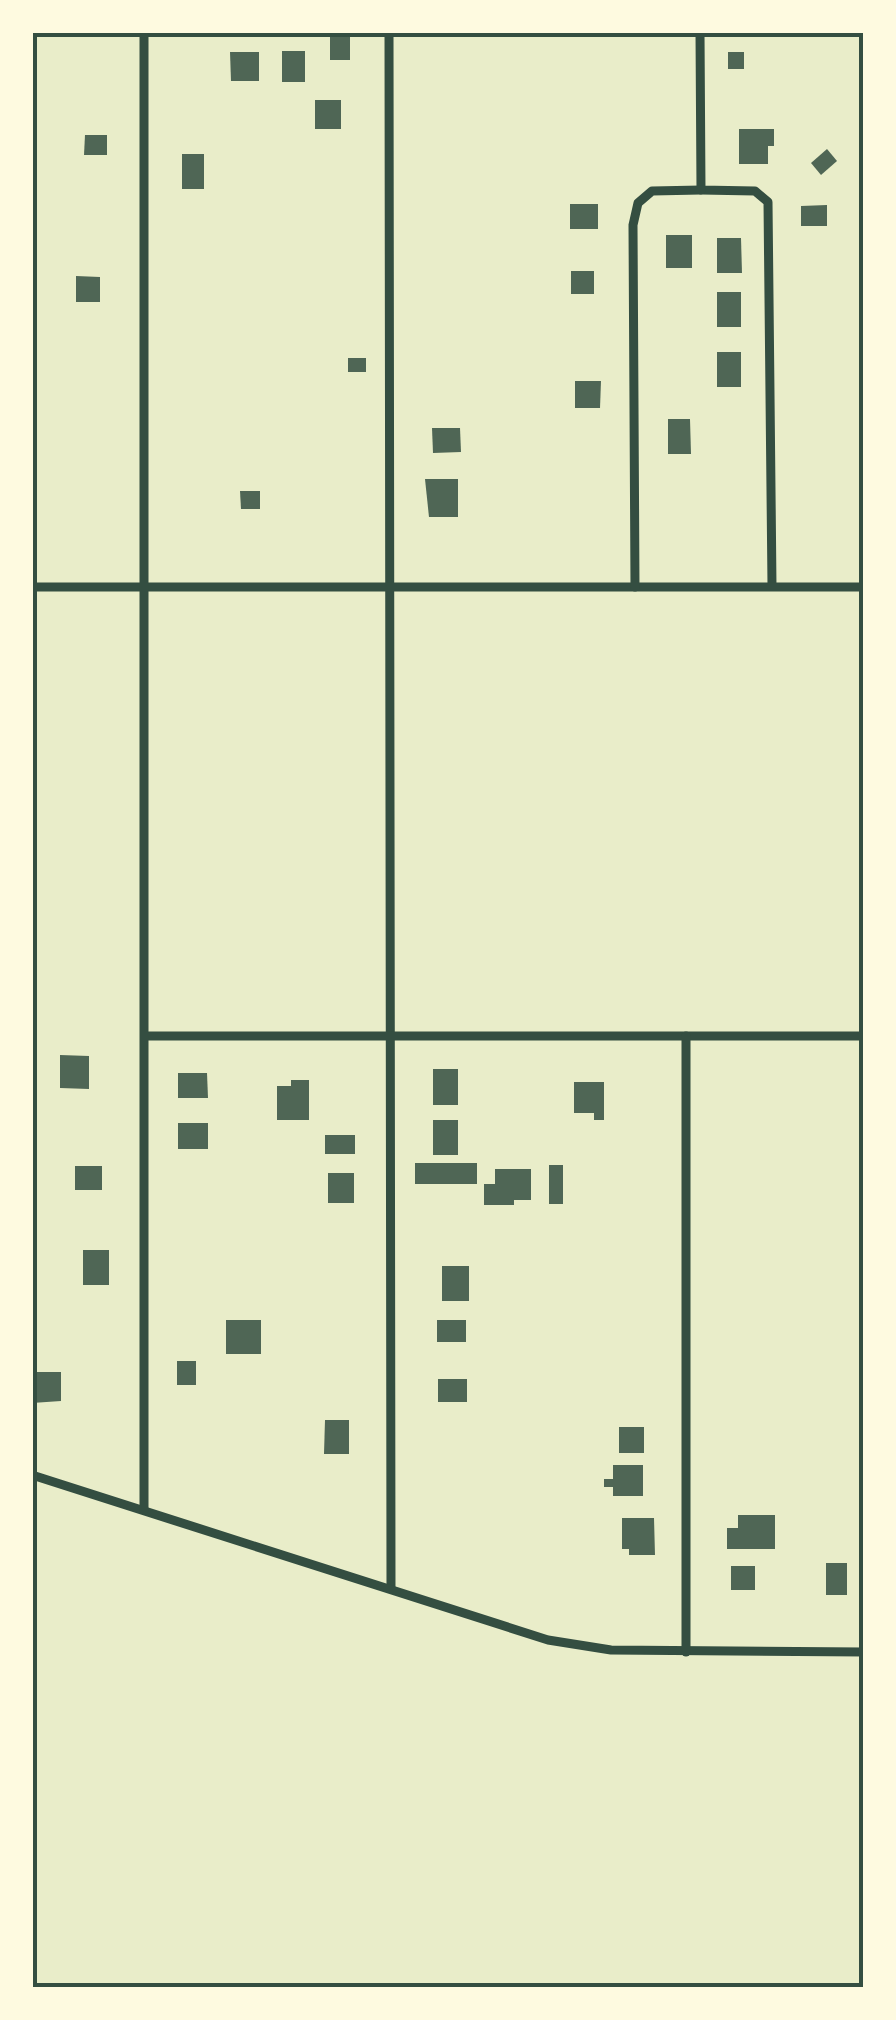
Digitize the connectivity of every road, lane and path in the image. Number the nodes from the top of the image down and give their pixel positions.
1 (144, 32) edge
2 (390, 32) edge
3 (700, 32) edge
4 (701, 190) junction
5 (772, 586) junction
6 (32, 587) edge
7 (635, 587) junction
8 (864, 587) edge
9 (146, 588) junction
10 (392, 590) junction
11 (145, 1036) junction
12 (391, 1036) junction
13 (686, 1036) junction
14 (864, 1036) edge
15 (32, 1476) edge
16 (144, 1510) junction
17 (391, 1588) junction
18 (686, 1652) junction
19 (864, 1652) edge

1 - 9 street
2 - 10 street
3 - 4 street
4 - 5 street
4 - 7 street
5 - 7 street
5 - 8 street
6 - 9 street
7 - 10 street
9 - 10 street
9 - 11 street
10 - 12 street
11 - 12 street
11 - 16 street
12 - 13 street
12 - 17 street
13 - 14 street
13 - 18 street
15 - 16 street
16 - 17 street
17 - 18 street
18 - 19 street

